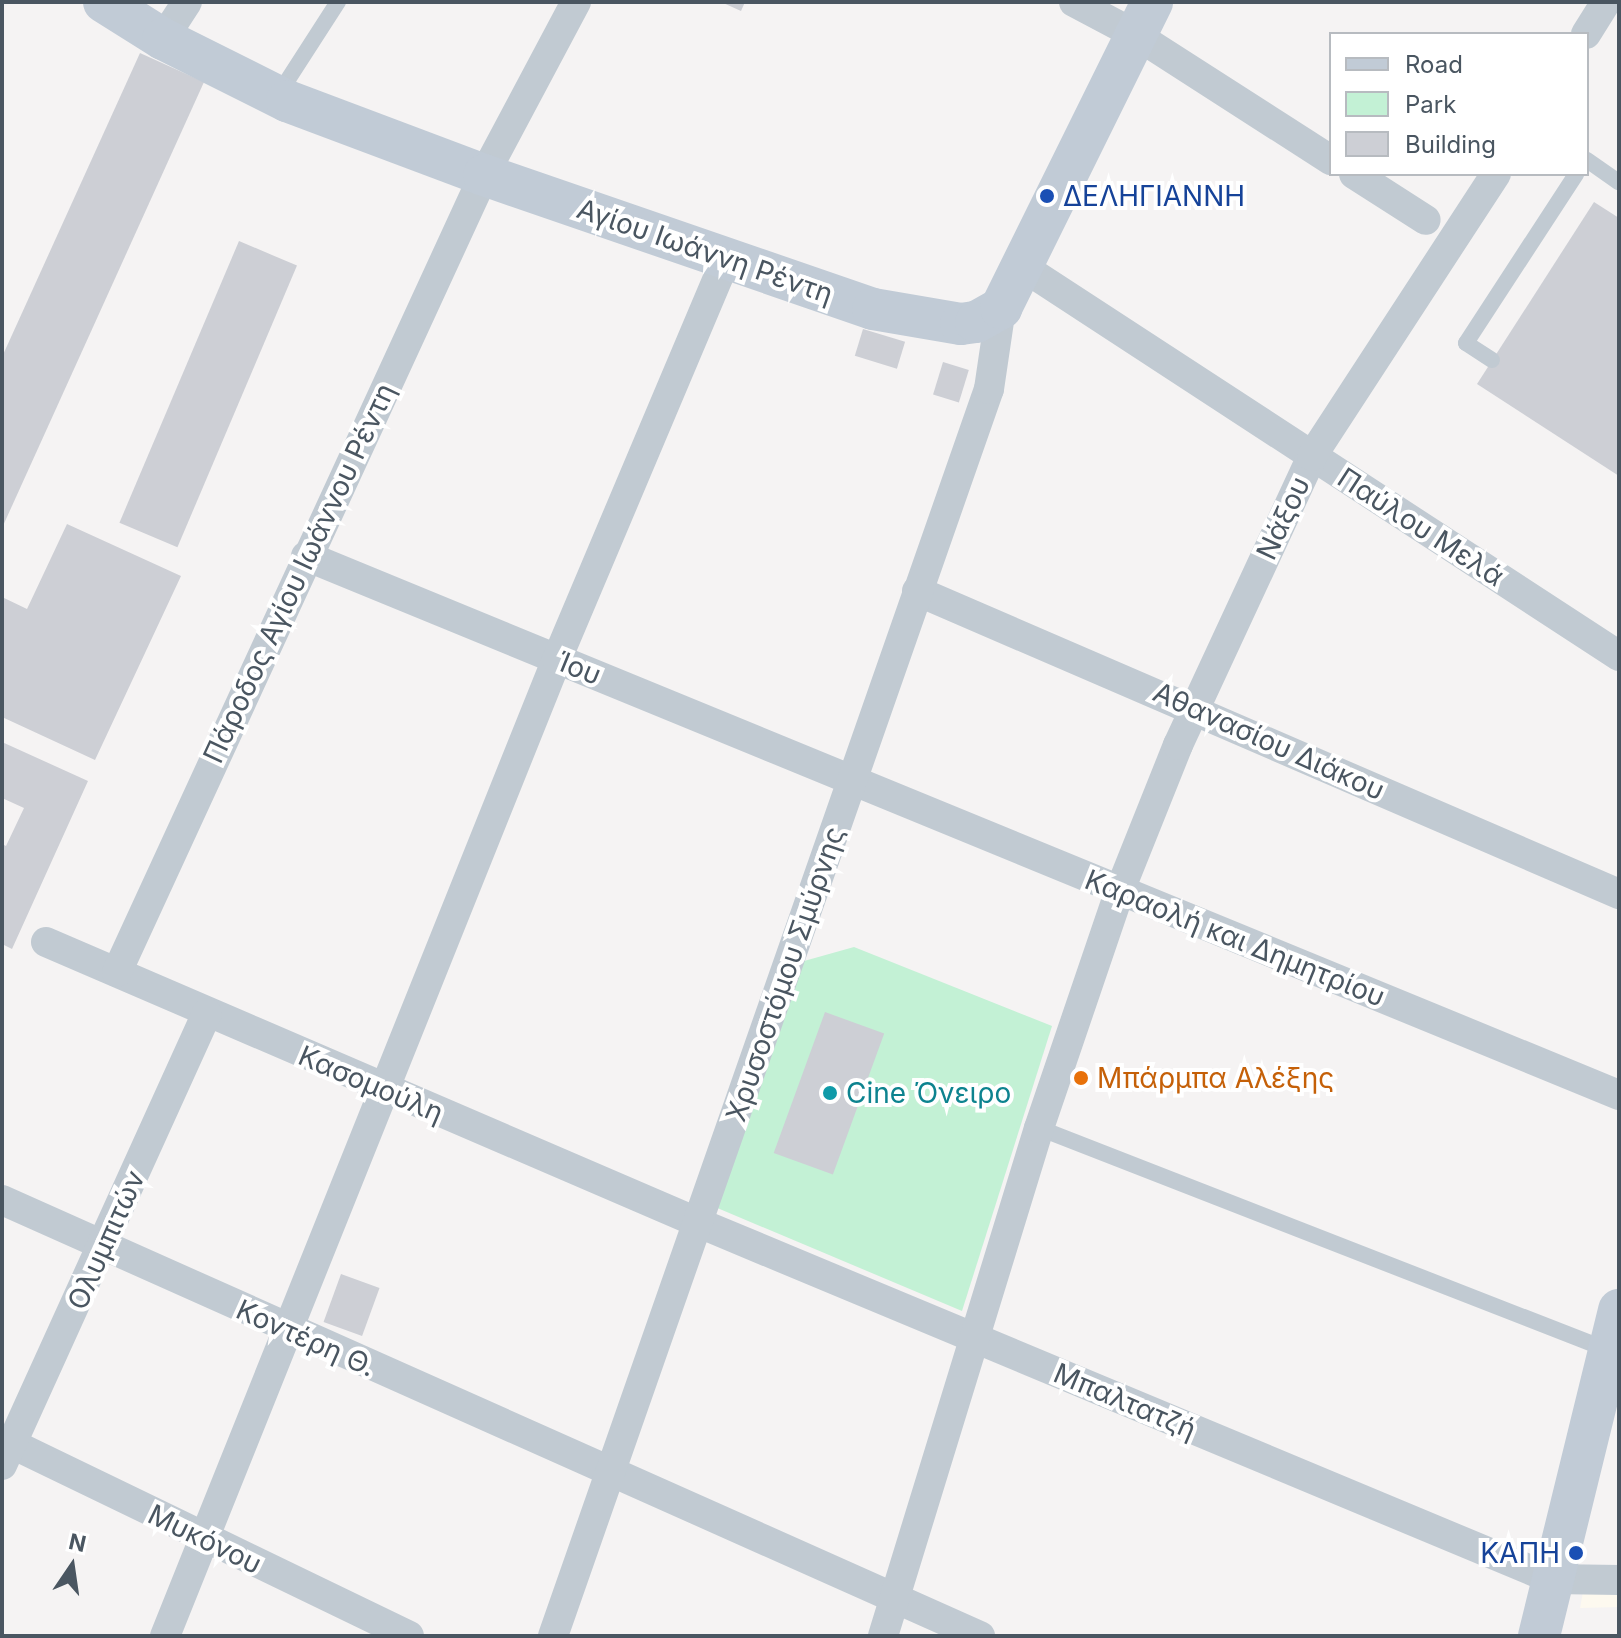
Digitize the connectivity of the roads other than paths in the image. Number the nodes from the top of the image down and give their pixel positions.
1 (104, 2) edge
2 (187, 2) edge
3 (338, 2) edge
4 (576, 2) edge
5 (1074, 2) edge
6 (1606, 2) edge
7 (1144, 18) edge
8 (1587, 32) edge
9 (163, 39) junction
10 (278, 96) junction
11 (1329, 158) edge
12 (1589, 161) edge
13 (484, 175) junction
14 (1357, 176) edge
15 (1495, 176) edge
16 (1575, 176) edge
17 (1619, 182) edge
18 (1426, 220) dead end
19 (726, 259) junction
20 (1023, 267) junction
21 (1001, 308) junction
22 (1492, 360) dead end
23 (1312, 456) junction
24 (306, 556) junction
25 (917, 591) junction
26 (1619, 656) edge
27 (557, 659) junction
28 (1195, 708) junction
29 (852, 780) junction
30 (1120, 890) junction
31 (1619, 894) edge
32 (46, 942) dead end
33 (117, 972) junction
34 (207, 1013) junction
35 (387, 1091) junction
36 (1619, 1095) edge
37 (1039, 1128) junction
38 (2, 1200) edge
39 (699, 1223) junction
40 (103, 1247) junction
41 (1619, 1310) edge
42 (289, 1330) junction
43 (976, 1339) junction
44 (1608, 1350) junction
45 (5, 1449) edge
46 (609, 1475) junction
47 (203, 1540) junction
48 (1552, 1579) junction
49 (1619, 1580) edge
50 (894, 1601) junction
51 (165, 1636) edge
52 (409, 1636) edge
53 (553, 1636) edge
54 (883, 1636) edge
55 (980, 1636) edge
56 (1539, 1636) edge

1 - 9 street, Αγίου Ιωάννη Ρέντη
2 - 9 street
3 - 10 lane
4 - 13 street, Πάροδος Αγίου Ιωάννου Ρέντη
5 - 7 street
6 - 8 street
7 - 11 street
7 - 20 street
9 - 10 street, Αγίου Ιωάννη Ρέντη
10 - 13 street, Αγίου Ιωάννη Ρέντη
12 - 17 lane
13 - 19 street, Αγίου Ιωάννη Ρέντη
13 - 24 street, Πάροδος Αγίου Ιωάννου Ρέντη
14 - 18 street
15 - 23 street, Νάξου
16 - 22 lane
19 - 21 street, Αγίου Ιωάννη Ρέντη
19 - 27 street
20 - 21 street
20 - 23 street, Παύλου Μελά
21 - 25 street, Χρυσοστόμου Σμύρνης
23 - 26 street, Παύλου Μελά
23 - 28 street, Νάξου
24 - 27 street, Ίου
24 - 33 street, Πάροδος Αγίου Ιωάννου Ρέντη
25 - 28 street, Αθανασίου Διάκου
25 - 29 street, Χρυσοστόμου Σμύρνης
27 - 29 street, Ίου
27 - 35 street
28 - 30 street, Νάξου
28 - 31 street, Αθανασίου Διάκου
29 - 30 street, Καραολή και Δημητρίου
29 - 39 street, Χρυσοστόμου Σμύρνης
30 - 36 street, Καραολή και Δημητρίου
30 - 37 street, Νάξου
32 - 33 street, Κασομούλη
33 - 34 street, Κασομούλη
34 - 35 street, Κασομούλη
34 - 40 street, Ολυμπιτών
35 - 39 street, Κασομούλη
35 - 42 street
37 - 43 street, Νάξου
37 - 44 lane
38 - 40 street, Κοντέρη Θ.
39 - 43 street, Μπαλτατζή
39 - 46 street, Χρυσοστόμου Σμύρνης
40 - 42 street, Κοντέρη Θ.
40 - 45 street, Ολυμπιτών
41 - 44 street
42 - 46 street, Κοντέρη Θ.
42 - 47 street
43 - 48 street, Μπαλτατζή
43 - 50 street, Νάξου
44 - 48 street
45 - 47 street, Μυκόνου
46 - 50 street, Κοντέρη Θ.
46 - 53 street, Χρυσοστόμου Σμύρνης
47 - 51 street
47 - 52 street, Μυκόνου
48 - 49 street
48 - 56 street
50 - 54 street, Νάξου
50 - 55 street, Κοντέρη Θ.

